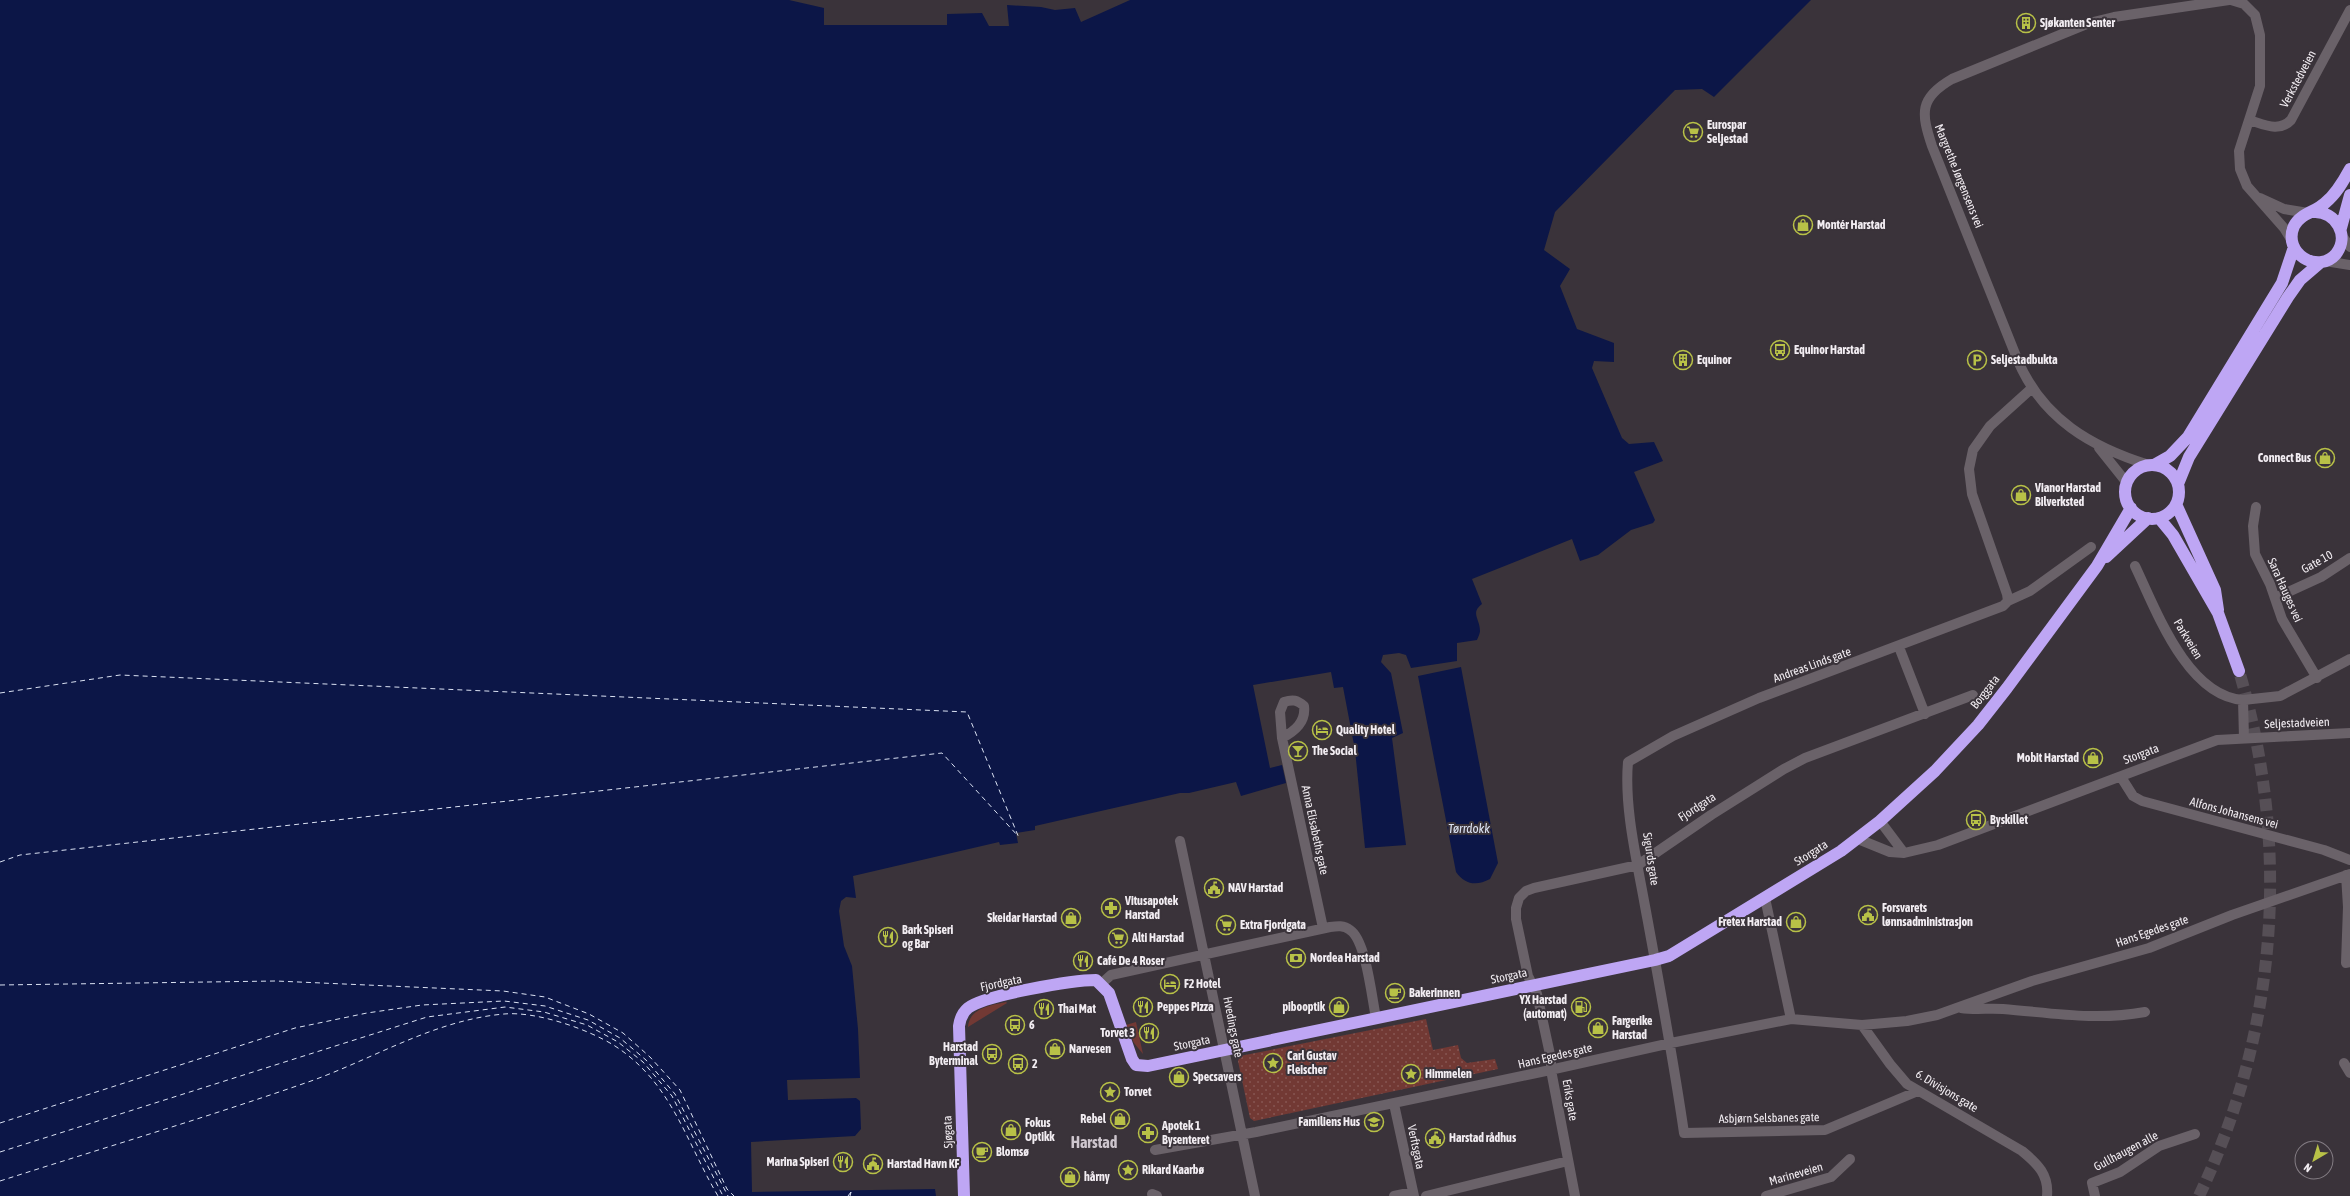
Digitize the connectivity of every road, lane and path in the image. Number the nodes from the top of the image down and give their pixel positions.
1 (2230, 0) edge
2 (2246, 2) edge
3 (2350, 10) edge
4 (2249, 120) junction
5 (2350, 169) edge
6 (2350, 195) edge
7 (2260, 198) junction
8 (2311, 212) junction
9 (2345, 238) edge
10 (2293, 244) junction
11 (2323, 262) junction
12 (2350, 265) edge
13 (2031, 389) junction
14 (2098, 447) junction
15 (2151, 465) junction
16 (2127, 484) junction
17 (2178, 484) junction
18 (2176, 504) junction
19 (2256, 507) dead end
20 (2131, 508) junction
21 (2153, 518) junction
22 (2091, 547) dead end
23 (2350, 558) edge
24 (2097, 566) junction
25 (2135, 566) dead end
26 (2275, 598) junction
27 (2008, 601) junction
28 (2218, 614) junction
29 (1899, 647) junction
30 (2350, 659) edge
31 (2239, 671) tunnel mouth
32 (2317, 678) junction
33 (1973, 695) dead end
34 (2243, 700) junction
35 (1925, 714) junction
36 (2350, 733) edge
37 (1282, 738) dead end
38 (2244, 738) junction
39 (1628, 762) joint
40 (2121, 777) junction
41 (1880, 821) junction
42 (1858, 839) junction
43 (1180, 841) dead end
44 (1904, 853) junction
45 (2350, 860) edge
46 (1638, 866) junction
47 (2348, 874) edge
48 (1765, 898) junction
49 (1323, 928) junction
50 (1205, 954) junction
51 (1655, 960) junction
52 (2348, 962) edge
53 (1101, 984) junction
54 (1533, 986) junction
55 (1960, 1008) junction
56 (2145, 1012) dead end
57 (1376, 1018) junction
58 (1791, 1019) junction
59 (1862, 1025) junction
60 (1671, 1043) junction
61 (1225, 1050) junction
62 (2344, 1063) dead end
63 (1551, 1070) junction
64 (2350, 1073) edge
65 (961, 1091) joint
66 (1918, 1091) junction
67 (1394, 1104) junction
68 (1241, 1133) junction
69 (1684, 1133) joint
70 (2195, 1134) dead end
71 (1155, 1150) dead end
72 (1850, 1159) dead end
73 (1568, 1161) junction
74 (1413, 1194) edge
75 (964, 1196) edge
76 (1255, 1196) edge
77 (1394, 1196) edge
78 (1426, 1196) edge
79 (1575, 1196) edge
80 (1766, 1196) edge
81 (2047, 1196) edge
82 (2095, 1196) edge

1 - 2 street, Margrethe Jørgensens vei
1 - 13 street, Margrethe Jørgensens vei
2 - 4 street, Margrethe Jørgensens vei
3 - 4 street, Verkstedveien
4 - 7 street, Margrethe Jørgensens vei
5 - 8 highway
6 - 9 highway
7 - 8 street
7 - 10 street
8 - 9 highway
8 - 10 highway
9 - 11 highway
10 - 11 highway
10 - 15 highway
11 - 12 street
11 - 17 highway
13 - 14 street, Margrethe Jørgensens vei
13 - 27 street
14 - 15 street, Margrethe Jørgensens vei
14 - 16 street, Margrethe Jørgensens vei
15 - 16 highway
15 - 17 highway
16 - 20 highway
17 - 18 highway
18 - 21 highway
18 - 28 highway
19 - 26 street, Sara Hauges vei
20 - 21 highway
20 - 24 highway, Borggata
21 - 24 highway, Borggata
21 - 28 highway
22 - 27 street, Andreas Linds gate
23 - 26 street, Gate 10
24 - 41 highway, Borggata
25 - 34 street, Parkveien
26 - 32 street, Sara Hauges vei
27 - 29 street, Andreas Linds gate
28 - 31 highway
29 - 35 street
29 - 39 street, Andreas Linds gate
30 - 32 street
32 - 34 street
33 - 35 street, Fjordgata
34 - 38 street
35 - 46 street, Fjordgata
36 - 38 street, Seljestadveien
37 - 49 street, Anna Elisabeths gate
38 - 40 street, Storgata
39 - 46 street, Sigurds gate
40 - 44 street, Storgata
40 - 45 street, Alfons Johansens vei
41 - 42 highway, Storgata
41 - 44 street
42 - 44 street, Storgata
42 - 48 highway, Storgata
43 - 50 street, Hvedings gate
46 - 51 street, Sigurds gate
46 - 54 street, Fjordgata
47 - 52 street
47 - 55 street, Hans Egedes gate
48 - 51 highway, Storgata
48 - 58 street
49 - 50 street
49 - 57 street
50 - 53 street
50 - 61 street, Hvedings gate
51 - 54 highway, Storgata
51 - 60 street, Sigurds gate
53 - 61 highway, Storgata
53 - 65 highway, Fjordgata
54 - 57 highway, Storgata
54 - 63 street, Eriks gate
55 - 56 street, Hans Egedes gate
55 - 59 street, Hans Egedes gate
57 - 61 highway, Storgata
58 - 59 street, Hans Egedes gate
58 - 60 street, Hans Egedes gate
59 - 66 street, 6. Divisjons gate
60 - 63 street, Hans Egedes gate
60 - 69 street, Sigurds gate
61 - 68 street, Hvedings gate
62 - 64 street
63 - 67 street, Hans Egedes gate
63 - 73 street, Eriks gate
65 - 75 highway, Sjøgata
66 - 69 street, Asbjørn Selsbanes gate
66 - 81 street, 6. Divisjons gate
67 - 68 street, Hans Egedes gate
67 - 74 street, Verftsgata
68 - 71 street, Hans Egedes gate
68 - 76 street, Hvedings gate
70 - 82 street, Gullhaugen alle
72 - 80 street, Marineveien
73 - 78 street
73 - 79 street, Eriks gate
74 - 77 street

